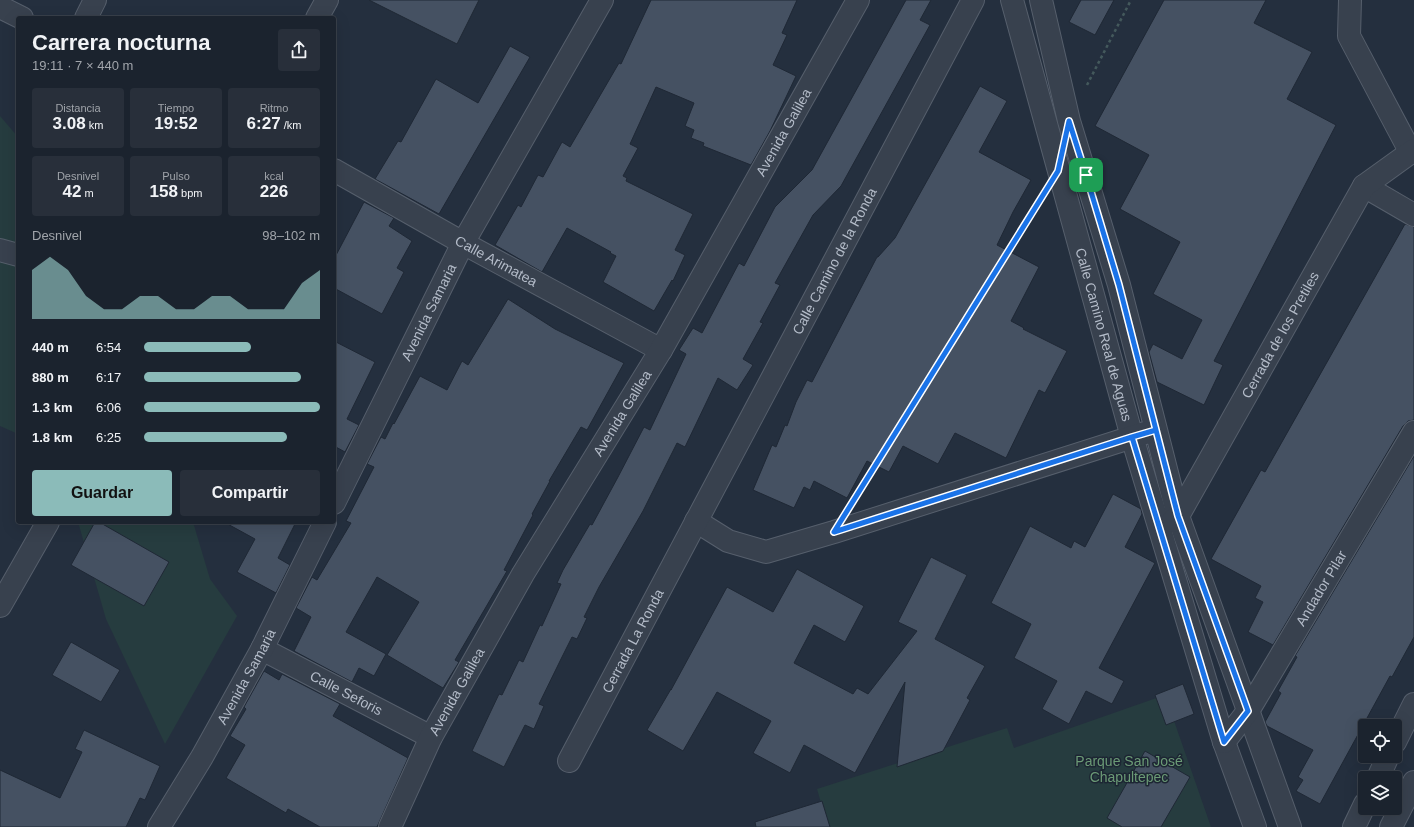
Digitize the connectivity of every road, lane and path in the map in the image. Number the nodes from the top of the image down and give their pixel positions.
1 (95, 0) edge
2 (327, 0) edge
3 (602, 0) edge
4 (858, 0) edge
5 (973, 0) edge
6 (1012, 0) edge
7 (1041, 0) edge
8 (1131, 0) edge
9 (1350, 0) edge
10 (0, 7) edge
11 (18, 16) edge
12 (87, 16) edge
13 (318, 16) edge
14 (1069, 121) junction
15 (1413, 151) edge
16 (336, 171) edge
17 (1058, 171) junction
18 (1364, 186) junction
19 (1414, 215) edge
20 (463, 242) junction
21 (0, 250) edge
22 (16, 254) edge
23 (661, 350) junction
24 (1156, 430) junction
25 (1414, 432) edge
26 (1132, 437) junction
27 (855, 498) dead end
28 (336, 499) edge
29 (1178, 516) junction
30 (696, 521) junction
31 (47, 524) edge
32 (324, 524) edge
33 (1161, 534) junction
34 (0, 606) edge
35 (262, 649) junction
36 (1414, 704) edge
37 (1248, 711) junction
38 (1402, 728) edge
39 (431, 737) junction
40 (1224, 742) junction
41 (569, 760) dead end
42 (1414, 782) edge
43 (1360, 815) edge
44 (159, 827) edge
45 (390, 827) edge
46 (1255, 827) edge
47 (1290, 827) edge
48 (1354, 827) edge
49 (1391, 827) edge

1 - 12 street
2 - 13 street
3 - 20 street, Avenida Samaria
4 - 23 street, Avenida Galilea
5 - 30 street, Calle Camino de la Ronda
6 - 17 street, Calle Camino Real de Aguas
7 - 14 street, Calle Camino Real de Aguas
8 - 14 path
9 - 15 street
10 - 11 street
14 - 24 street, Calle Camino Real de Aguas
15 - 18 street, Cerrada de los Pretiles
16 - 20 street, Calle Arimatea
17 - 26 street, Calle Camino Real de Aguas
17 - 27 path
18 - 19 street
18 - 29 street, Cerrada de los Pretiles
20 - 23 street, Calle Arimatea
20 - 28 street, Avenida Samaria
21 - 22 street
23 - 39 street, Avenida Galilea
24 - 26 street
24 - 29 street, Calle Camino Real de Aguas
25 - 37 street, Andador Pilar
26 - 30 street
26 - 33 street, Calle Camino Real de Aguas
29 - 33 street, Cerrada de los Pretiles
29 - 37 street, Calle Camino Real de Aguas
30 - 41 street, Cerrada La Ronda
31 - 34 street
32 - 35 street, Avenida Samaria
33 - 40 street, Calle Camino Real de Aguas
35 - 39 street, Calle Seforis
35 - 44 street, Avenida Samaria
36 - 38 street
37 - 40 street, Andador Pilar
37 - 47 street, Calle Camino Real de Aguas
39 - 45 street, Avenida Galilea
40 - 46 street, Calle Camino Real de Aguas
42 - 49 street
43 - 48 street

